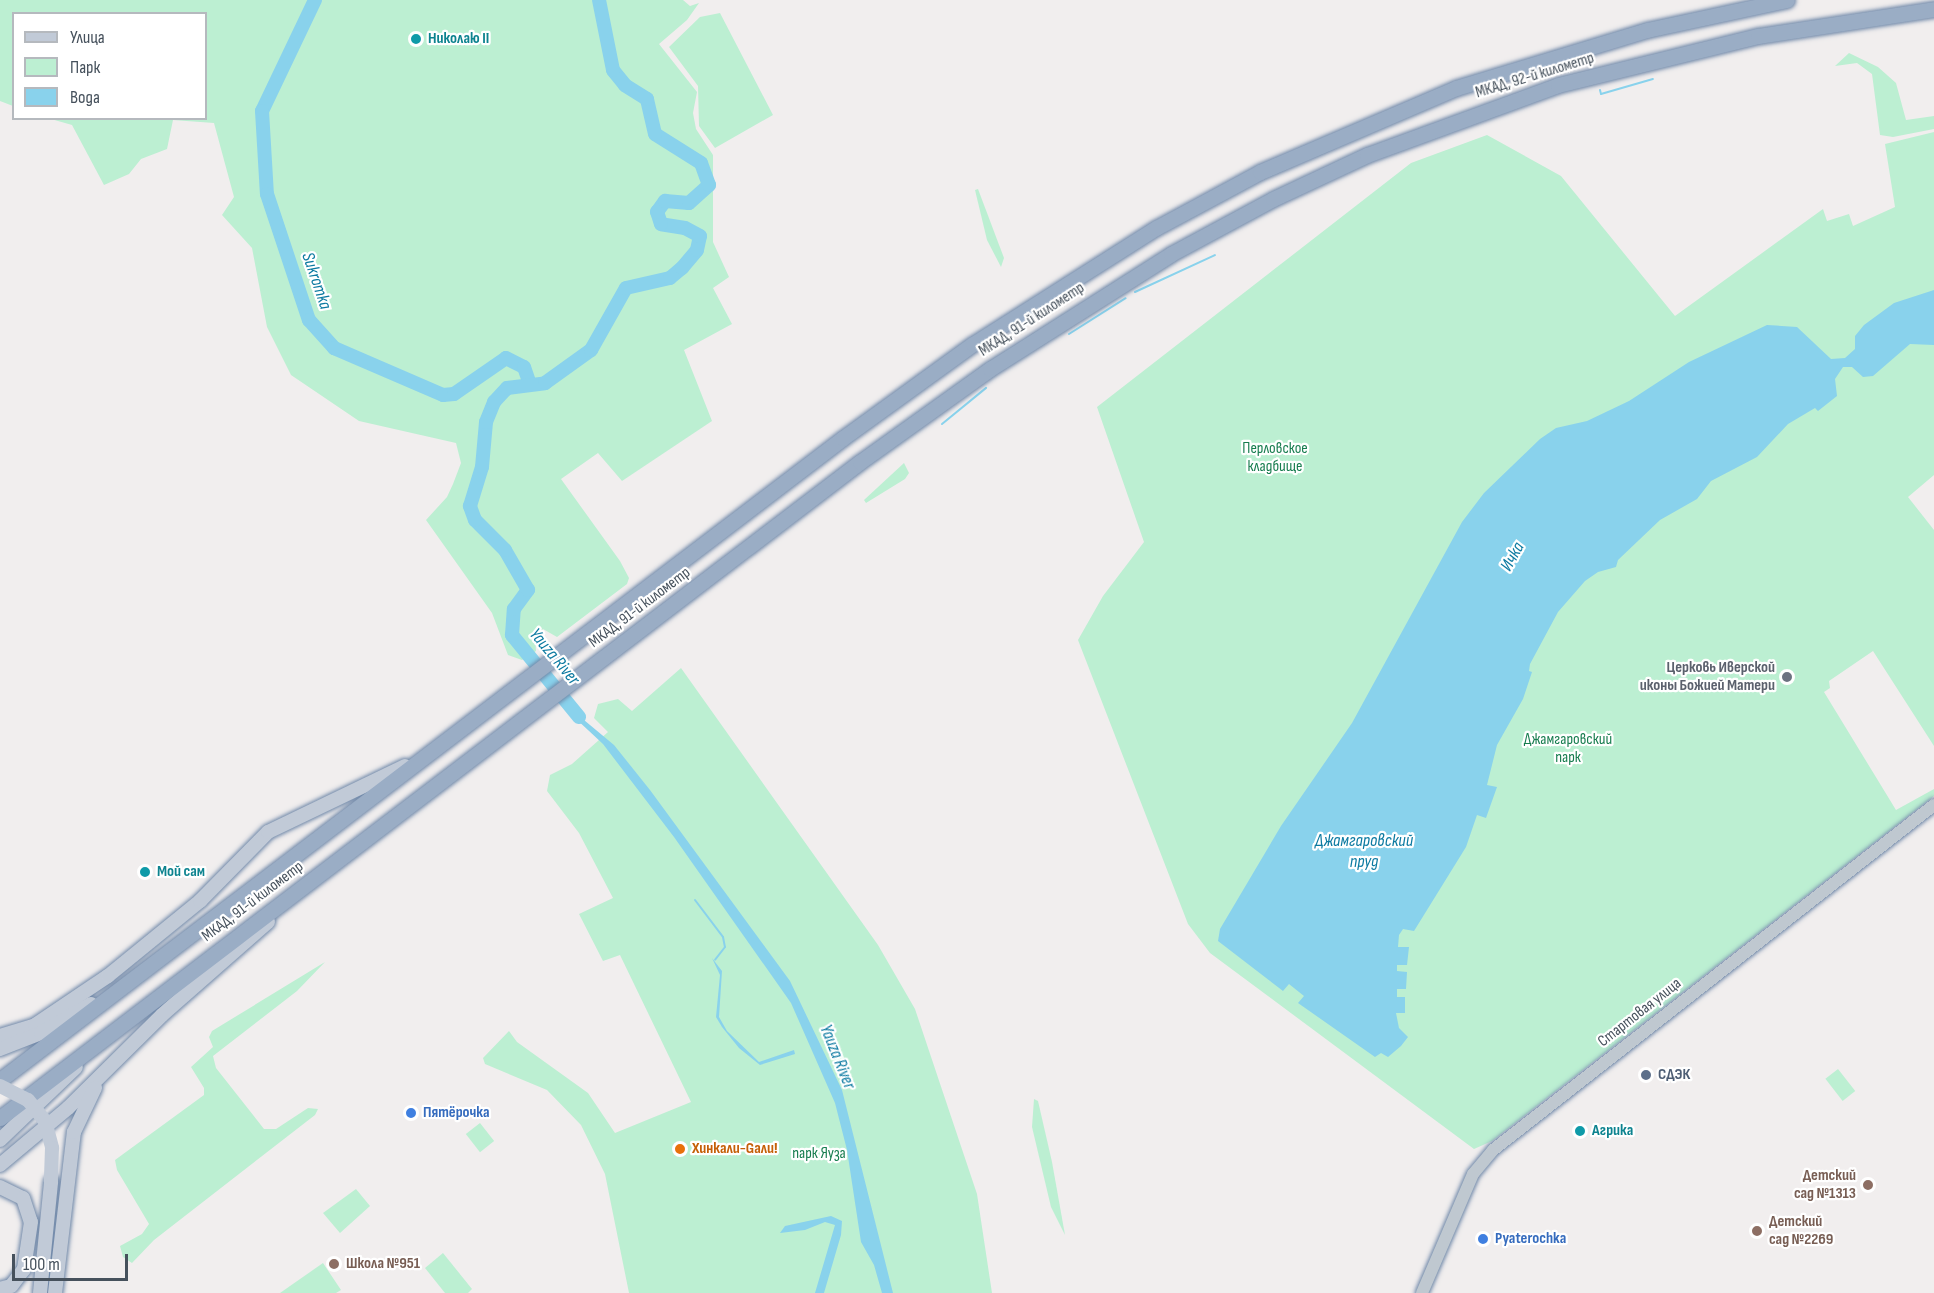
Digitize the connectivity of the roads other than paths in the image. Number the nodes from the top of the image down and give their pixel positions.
1 (1787, 0) edge
2 (1934, 9) edge
3 (1156, 228) joint
4 (1171, 254) joint
5 (422, 758) junction
6 (1934, 805) edge
7 (325, 870) junction
8 (119, 988) junction
9 (35, 1025) junction
10 (116, 1030) junction
11 (0, 1036) edge
12 (0, 1048) edge
13 (119, 1059) junction
14 (0, 1080) edge
15 (0, 1086) edge
16 (0, 1118) edge
17 (0, 1140) edge
18 (0, 1165) edge
19 (0, 1187) edge
20 (0, 1289) edge
21 (40, 1293) edge
22 (55, 1293) edge
23 (1422, 1293) edge

1 - 3 highway, МКАД, 92-й километр
2 - 4 highway, МКАД, 92-й километр
3 - 5 highway, МКАД, 91-й километр
4 - 7 highway, МКАД, 91-й километр
5 - 8 highway, МКАД, 91-й километр
5 - 9 main road
6 - 23 street, Стартовая улица
7 - 10 highway, МКАД, 91-й километр
7 - 13 main road
8 - 12 main road
8 - 14 highway, МКАД, 91-й километр
9 - 11 main road
9 - 12 main road
10 - 16 highway, МКАД, 91-й километр
10 - 17 main road
13 - 18 main road
13 - 22 main road
15 - 21 main road, bridge
19 - 20 main road

